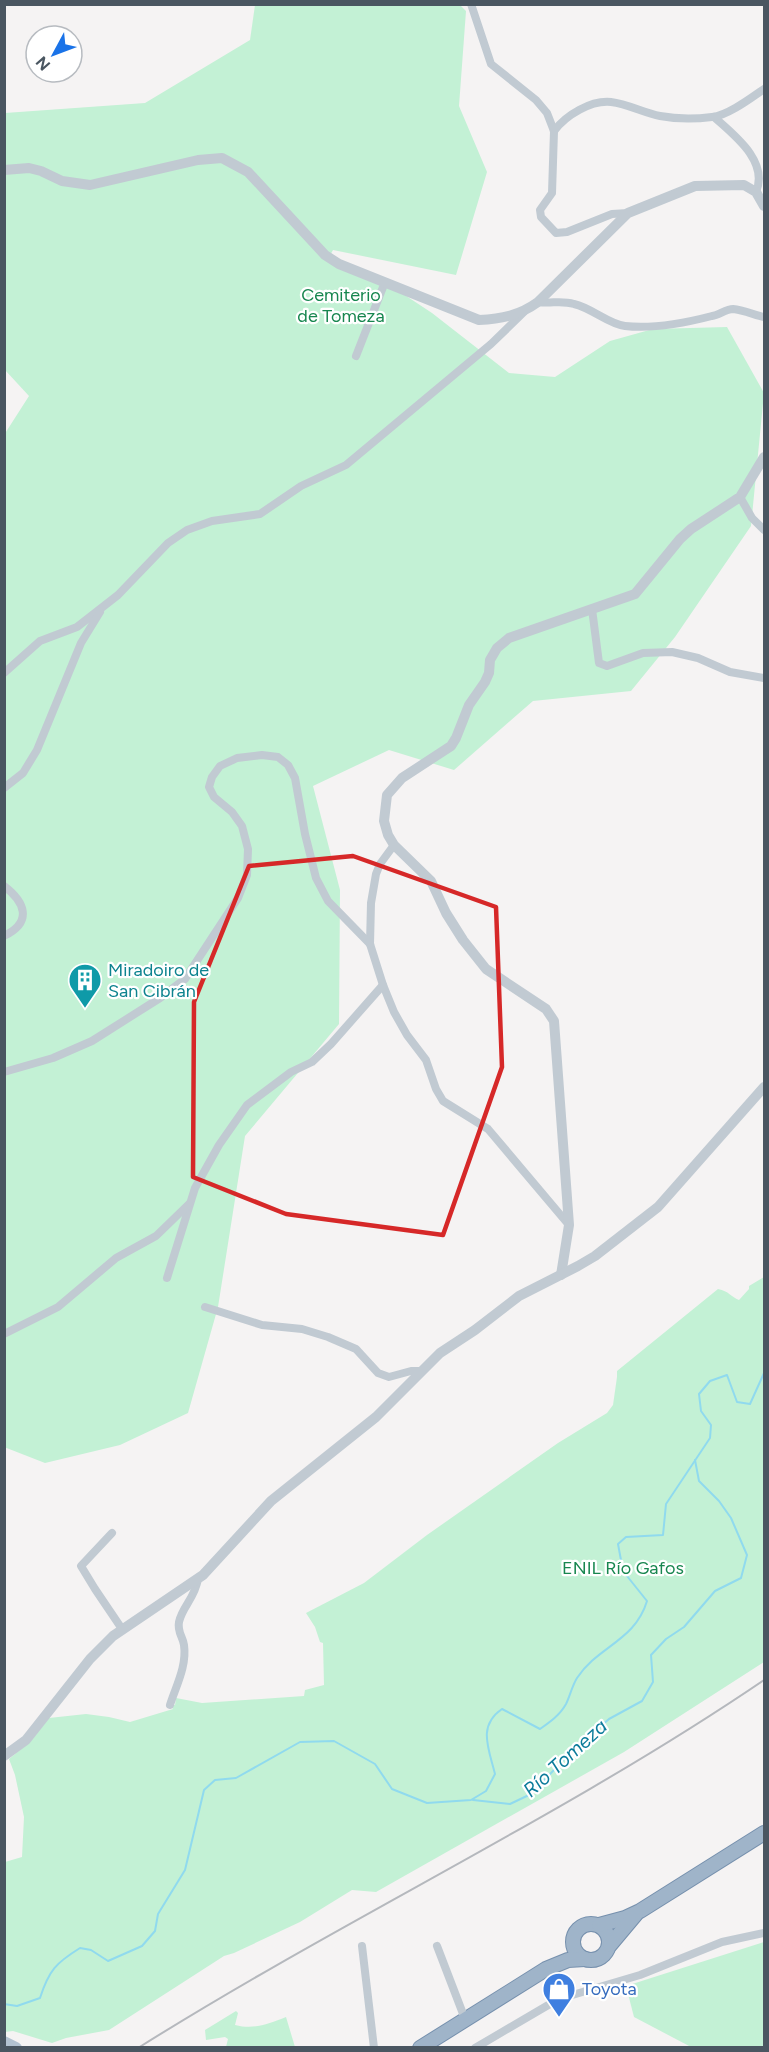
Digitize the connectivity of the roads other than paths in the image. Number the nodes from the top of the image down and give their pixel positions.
1 (471, 4) edge
2 (765, 89) edge
3 (714, 117) junction
4 (553, 126) junction
5 (4, 170) edge
6 (759, 170) edge
7 (753, 190) junction
8 (765, 206) edge
9 (628, 213) junction
10 (384, 282) junction
11 (538, 302) junction
12 (527, 310) junction
13 (765, 317) edge
14 (356, 356) dead end
15 (765, 458) edge
16 (740, 497) junction
17 (765, 530) edge
18 (104, 606) junction
19 (592, 609) junction
20 (4, 673) edge
21 (765, 678) edge
22 (4, 788) edge
23 (394, 845) junction
24 (4, 886) edge
25 (4, 936) edge
26 (370, 944) junction
27 (383, 985) junction
28 (4, 1072) edge
29 (765, 1087) edge
30 (191, 1202) junction
31 (569, 1225) junction
32 (561, 1275) junction
33 (167, 1278) dead end
34 (205, 1307) dead end
35 (4, 1334) edge
36 (422, 1371) junction
37 (112, 1533) dead end
38 (198, 1579) junction
39 (122, 1629) junction
40 (170, 1705) dead end
41 (4, 1755) edge
42 (765, 1833) edge
43 (640, 1911) junction
44 (599, 1925) junction
45 (765, 1933) edge
46 (573, 1939) junction
47 (610, 1945) junction
48 (362, 1946) dead end
49 (437, 1946) dead end
50 (585, 1959) junction
51 (546, 1969) junction
52 (465, 2019) junction
53 (4, 2043) edge
54 (426, 2046) edge
55 (9, 2048) edge
56 (16, 2048) edge
57 (374, 2048) edge
58 (476, 2048) edge

1 - 4 street
2 - 3 street
3 - 4 street
3 - 6 street
4 - 9 street
5 - 10 street
6 - 7 street
7 - 8 street
7 - 9 street
9 - 11 street
10 - 12 street
10 - 14 street
11 - 12 street
11 - 13 street
12 - 18 street
15 - 16 street
16 - 17 street
16 - 19 street
18 - 20 street
18 - 22 street
19 - 21 street
19 - 23 street
23 - 26 street
23 - 31 street
24 - 25 street
26 - 27 street
26 - 28 street
27 - 30 street
27 - 31 street
29 - 32 street
30 - 33 street
30 - 35 street
31 - 32 street
32 - 36 street
34 - 36 street
36 - 38 street
37 - 39 street
38 - 39 street
38 - 40 street
39 - 41 street
42 - 43 highway
43 - 44 highway
43 - 47 highway
44 - 46 highway
44 - 47 highway
45 - 58 street
46 - 50 highway
46 - 51 highway
47 - 50 highway
48 - 57 street
49 - 52 street
50 - 51 highway
51 - 52 highway
52 - 54 highway
53 - 55 main road
53 - 56 main road

